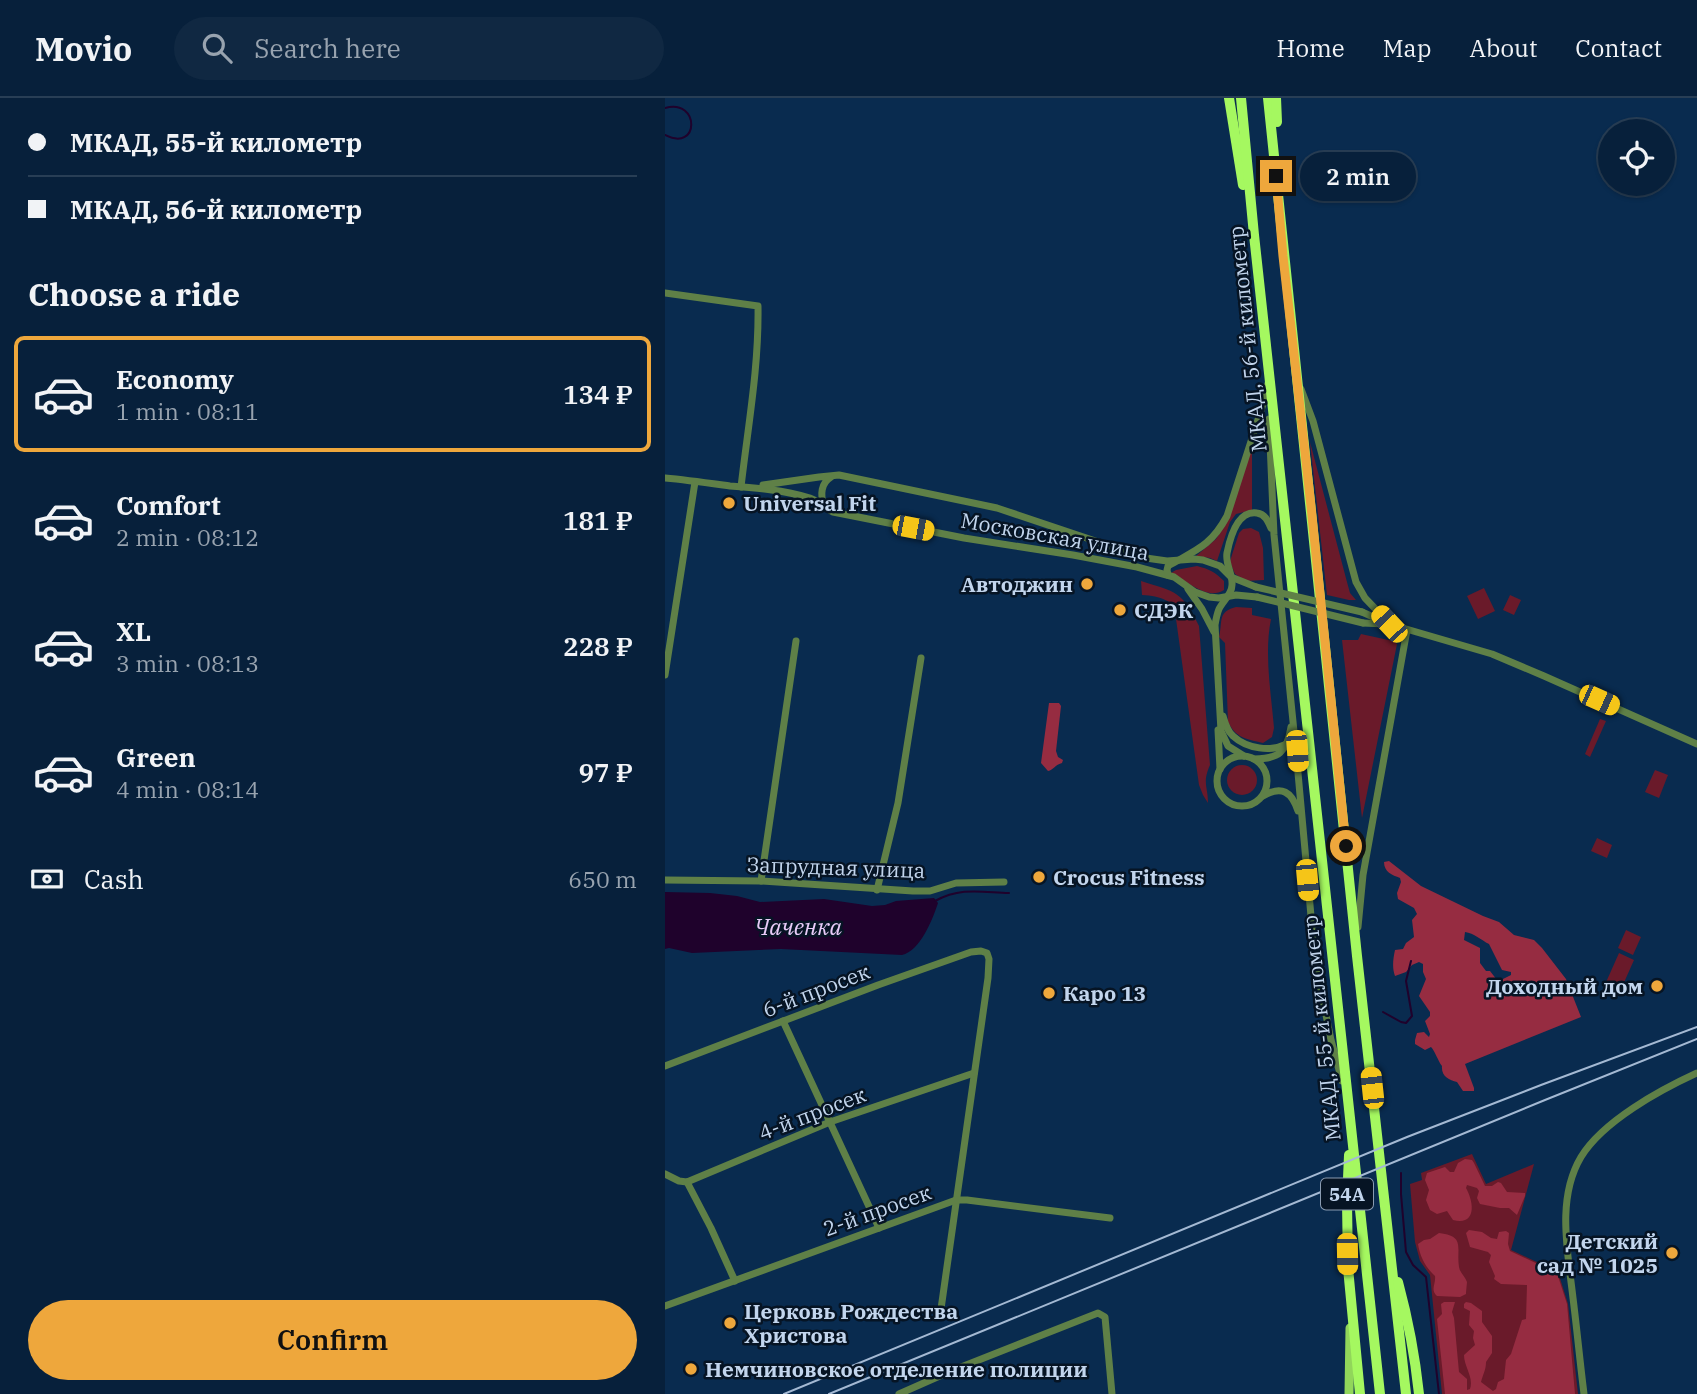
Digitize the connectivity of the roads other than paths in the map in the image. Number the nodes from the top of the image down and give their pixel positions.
1 (1229, 98) edge
2 (1241, 98) edge
3 (1268, 98) edge
4 (1276, 98) edge
5 (1279, 202) junction
6 (1254, 235) junction
7 (665, 293) edge
8 (1269, 359) junction
9 (1296, 377) junction
10 (1268, 383) junction
11 (835, 475) junction
12 (665, 478) edge
13 (695, 481) junction
14 (741, 487) junction
15 (755, 487) junction
16 (824, 505) junction
17 (1274, 535) junction
18 (1179, 560) junction
19 (1292, 575) joint
20 (1168, 576) junction
21 (1231, 577) junction
22 (1185, 585) junction
23 (1227, 596) junction
24 (1372, 606) junction
25 (1373, 617) junction
26 (1363, 623) junction
27 (1389, 624) junction
28 (1408, 630) junction
29 (1215, 634) junction
30 (796, 641) dead end
31 (921, 658) dead end
32 (665, 675) edge
33 (1220, 705) junction
34 (1292, 709) junction
35 (1287, 744) junction
36 (1697, 744) edge
37 (1244, 756) junction
38 (1254, 759) junction
39 (1220, 769) junction
40 (1262, 796) junction
41 (1302, 826) junction
42 (665, 880) edge
43 (761, 881) junction
44 (1004, 882) dead end
45 (877, 890) junction
46 (1357, 956) junction
47 (783, 1021) junction
48 (665, 1066) edge
49 (974, 1073) junction
50 (1697, 1073) edge
51 (1348, 1102) junction
52 (1350, 1121) junction
53 (830, 1122) junction
54 (665, 1174) edge
55 (687, 1182) junction
56 (956, 1200) junction
57 (1110, 1218) dead end
58 (879, 1228) junction
59 (1389, 1252) junction
60 (735, 1281) junction
61 (665, 1306) edge
62 (1351, 1313) junction
63 (940, 1316) dead end
64 (899, 1394) edge
65 (1112, 1394) edge
66 (1349, 1394) edge
67 (1360, 1394) edge
68 (1380, 1394) edge
69 (1406, 1394) edge
70 (1419, 1394) edge
71 (1584, 1394) edge

1 - 6 highway
2 - 6 highway, МКАД, 56-й километр
3 - 5 highway
4 - 5 highway
5 - 9 highway
6 - 8 highway, МКАД, 56-й километр
7 - 14 street
8 - 10 street
8 - 19 highway, МКАД, 56-й километр
9 - 24 street
9 - 46 highway, МКАД, 55-й километр
10 - 17 street
10 - 18 street
11 - 15 street, Московская улица
11 - 16 street
11 - 18 street, Московская улица
12 - 13 street, Московская улица
13 - 14 street, Московская улица
13 - 32 street
14 - 15 street, Московская улица
15 - 16 street, Московская улица
16 - 20 street, Московская улица
17 - 21 street
17 - 34 street
18 - 20 street
18 - 21 street, Московская улица
19 - 51 highway, МКАД, 55-й километр
20 - 22 street, Московская улица
21 - 23 street
21 - 25 street, Московская улица, bridge
22 - 23 street, Московская улица
22 - 29 street
23 - 26 street, Московская улица, bridge
23 - 29 street
24 - 25 street
24 - 27 street
25 - 26 street
25 - 27 street, Московская улица
26 - 27 street, Московская улица
27 - 28 street
28 - 36 street
28 - 46 street
29 - 33 street
30 - 43 street
31 - 45 street
33 - 35 street
33 - 37 street
33 - 39 street
34 - 35 street
34 - 41 street
35 - 38 street
37 - 38 street
37 - 39 street
38 - 40 street
39 - 40 street
40 - 41 street
41 - 51 street
42 - 43 street, Запрудная улица
43 - 45 street, Запрудная улица
44 - 45 street, Запрудная улица
46 - 59 highway, МКАД, 55-й километр
47 - 48 street, 6-й просек
47 - 49 street, 6-й просек
47 - 53 street
49 - 53 street, 4-й просек
49 - 56 street
50 - 71 street
51 - 52 highway, МКАД, 55-й километр
52 - 62 highway, 54А
52 - 68 highway, МКАД, 55-й километр
53 - 55 street, 4-й просек
53 - 58 street
54 - 55 street
55 - 60 street
56 - 57 street, 2-й просек
56 - 58 street, 2-й просек
56 - 63 street
58 - 60 street, 2-й просек
59 - 69 highway, МКАД, 55-й километр
59 - 70 highway
60 - 61 street, 2-й просек
62 - 66 main road
62 - 67 highway, 54А
64 - 65 street

